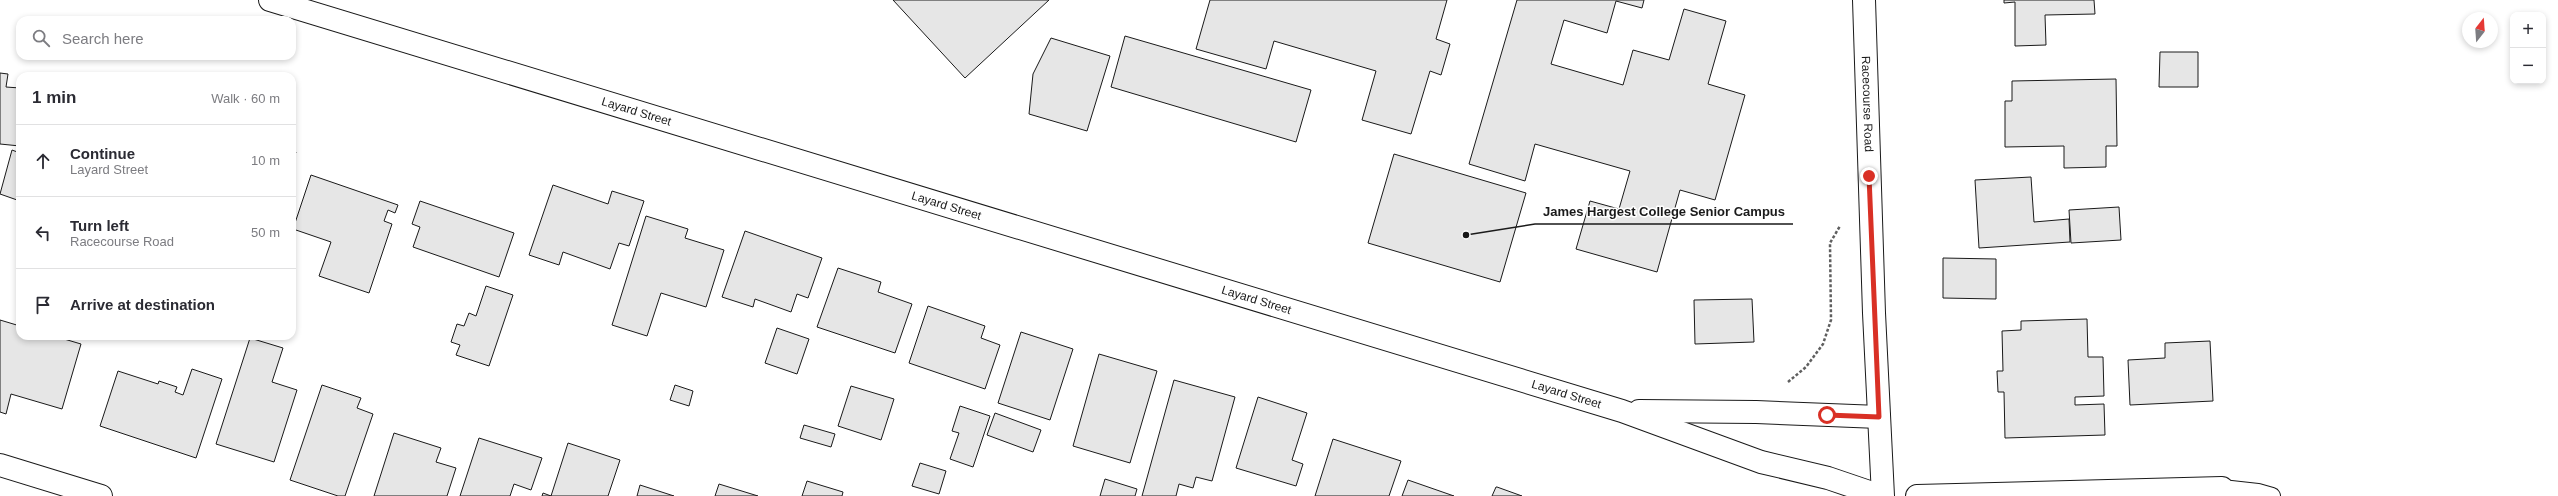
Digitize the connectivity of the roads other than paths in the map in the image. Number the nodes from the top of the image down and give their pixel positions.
1 (270, 0) edge
2 (1864, 0) edge
3 (1622, 411) junction
4 (1879, 417) junction
5 (0, 465) edge
6 (2222, 488) joint
7 (102, 496) edge
8 (1882, 496) edge
9 (1917, 496) edge
10 (2272, 496) edge

1 - 3 street, Layard Street
2 - 4 street, Racecourse Road
3 - 4 street, Layard Street
3 - 8 street, Layard Street
4 - 8 street, Racecourse Road
5 - 7 street
6 - 9 street
6 - 10 lane

